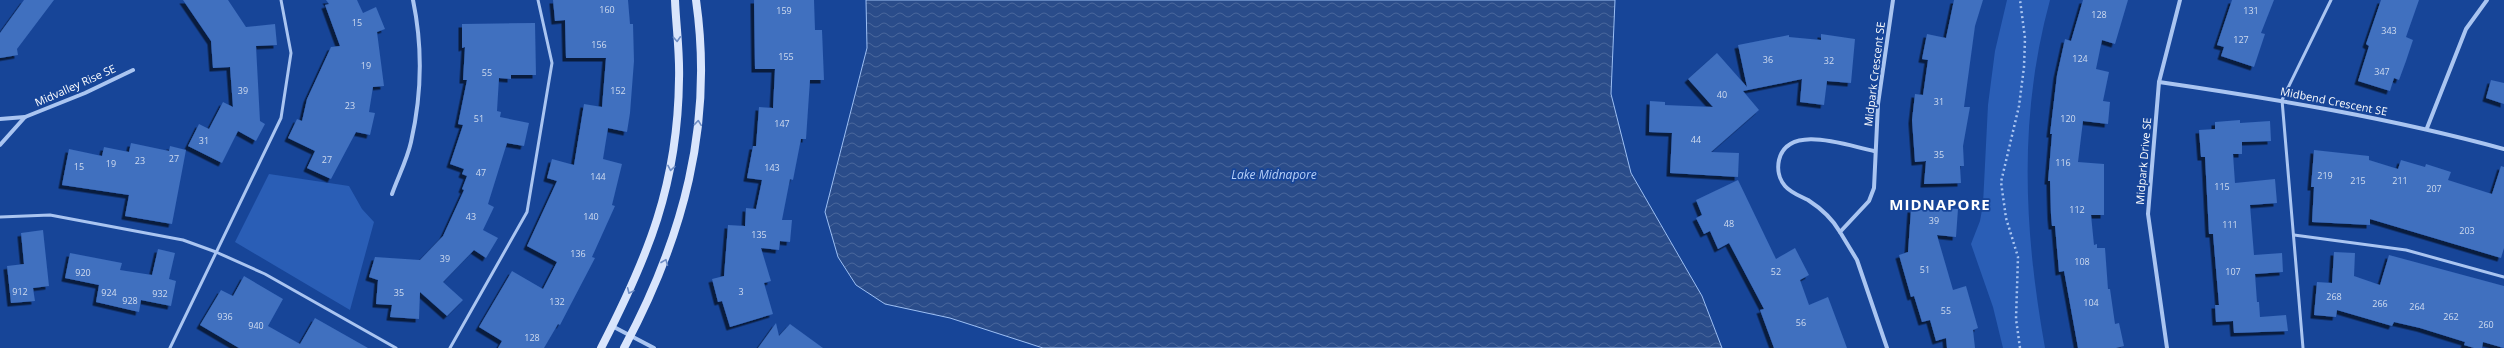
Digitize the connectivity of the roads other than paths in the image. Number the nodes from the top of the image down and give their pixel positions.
1 (281, 0) edge
2 (413, 0) edge
3 (538, 0) edge
4 (675, 0) edge
5 (696, 0) edge
6 (1893, 0) edge
7 (2180, 0) edge
8 (2331, 0) edge
9 (2488, 0) edge
10 (133, 70) dead end
11 (2159, 82) junction
12 (2282, 100) junction
13 (25, 117) junction
14 (0, 119) edge
15 (2427, 128) junction
16 (0, 145) edge
17 (2504, 149) edge
18 (1874, 151) junction
19 (392, 194) dead end
20 (0, 217) edge
21 (1840, 232) junction
22 (2294, 235) junction
23 (216, 252) junction
24 (2504, 277) edge
25 (612, 326) junction
26 (631, 335) junction
27 (170, 348) edge
28 (396, 348) edge
29 (450, 348) edge
30 (601, 348) edge
31 (624, 348) edge
32 (654, 348) edge
33 (1887, 348) edge
34 (2167, 348) edge
35 (2303, 348) edge

1 - 23 lane
2 - 19 street
3 - 29 lane
4 -> 25 street
26 -> 5 street
6 - 18 street, Midpark Crescent SE
7 - 11 street, Midpark Drive SE
8 - 12 lane
9 - 15 street
10 - 13 street, Midvalley Rise SE
11 - 12 street, Midbend Crescent SE
11 - 34 street, Midpark Drive SE
12 - 15 street, Midbend Crescent SE
12 - 22 lane
13 - 14 street, Midvalley Rise SE
13 - 16 street, Midvalley Rise SE
15 - 17 street, Midbend Crescent SE
18 - 21 street, Midpark Crescent SE
18 - 21 street
20 - 23 lane
21 - 33 street
22 - 24 lane
22 - 35 lane
23 - 27 lane
23 - 28 lane
25 - 26 street
25 - 30 street
26 - 31 street
26 - 32 street

